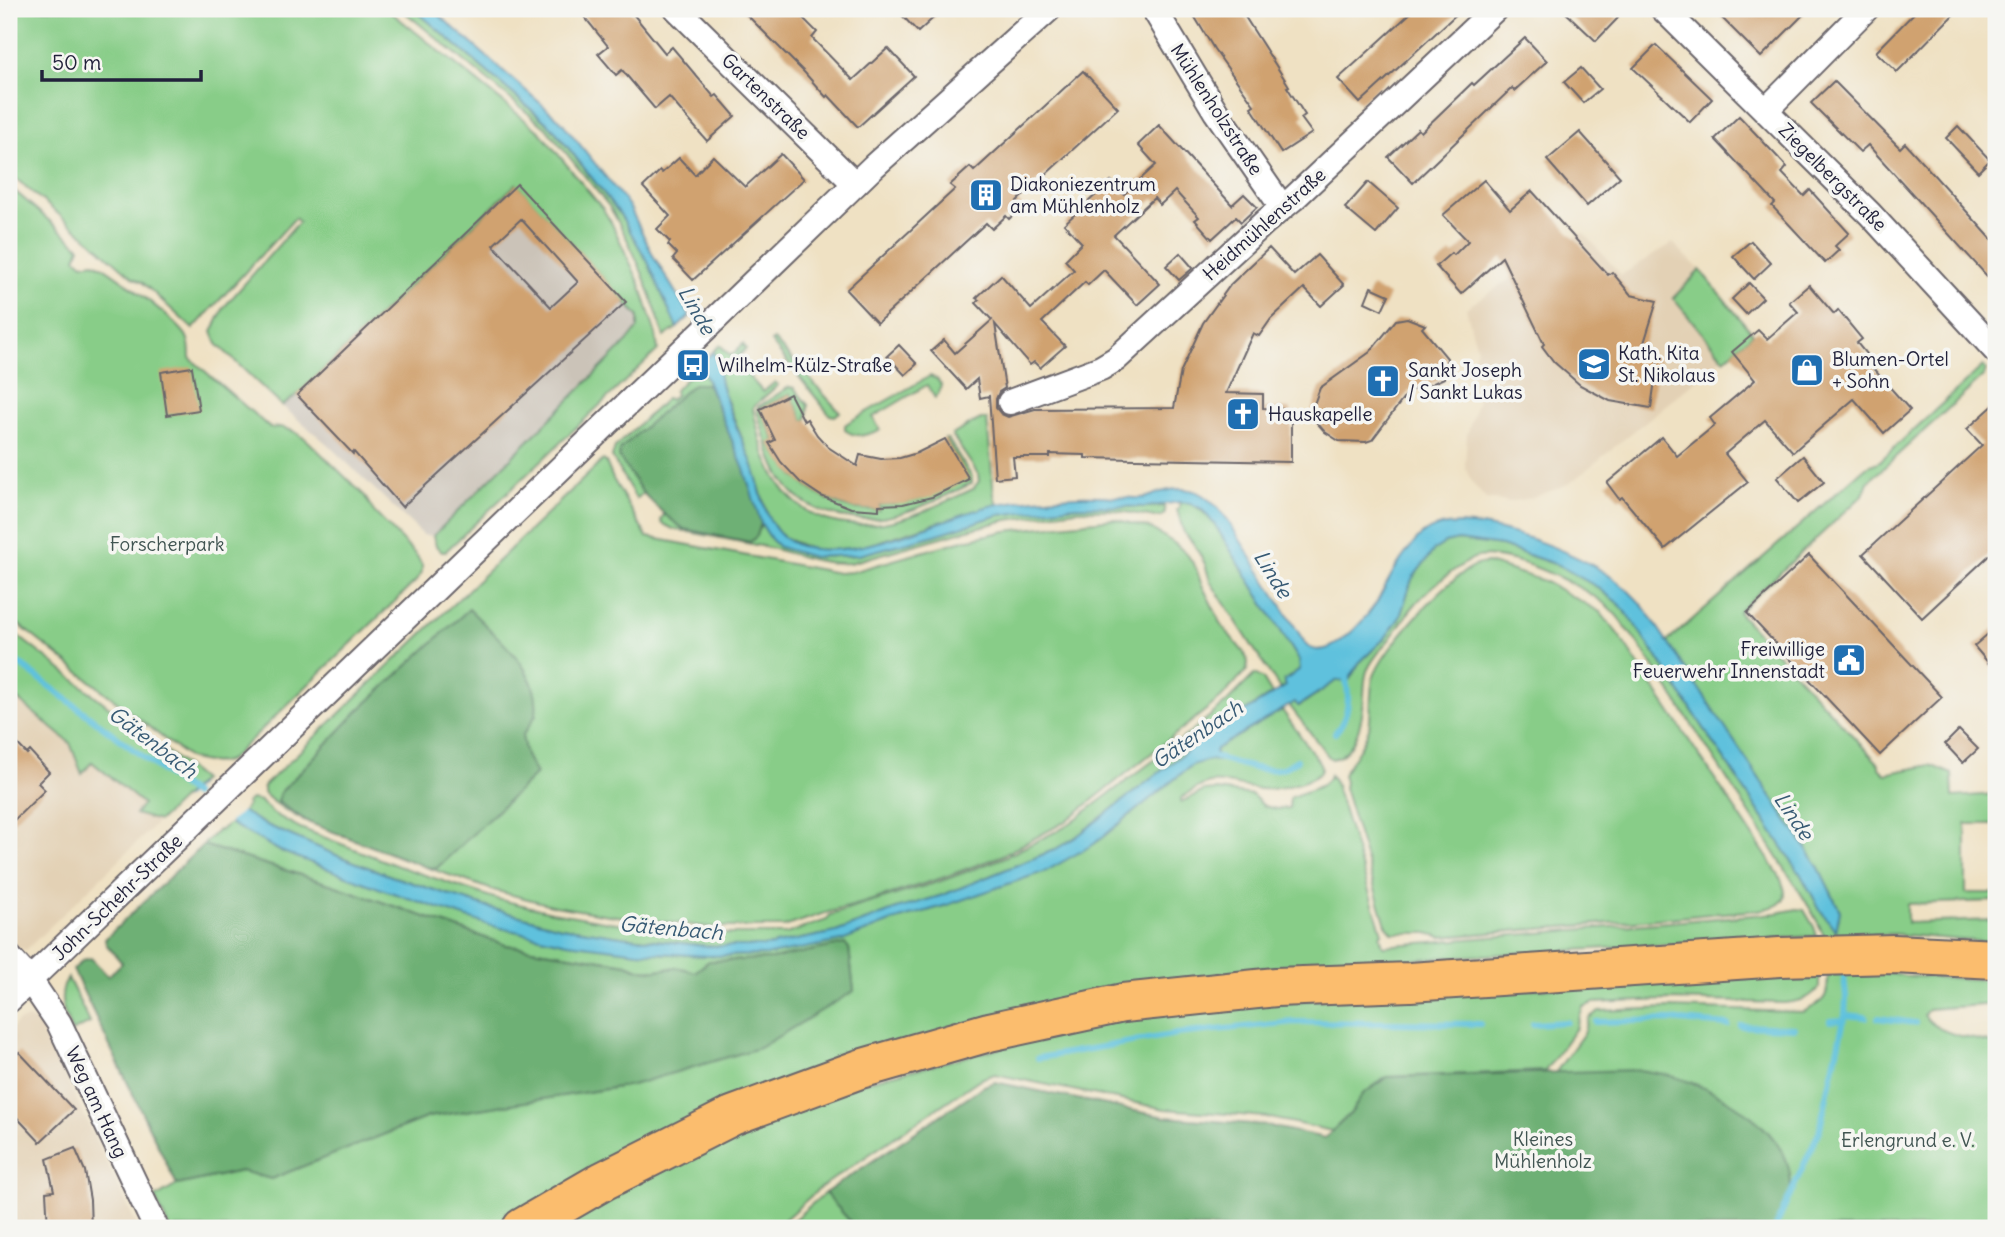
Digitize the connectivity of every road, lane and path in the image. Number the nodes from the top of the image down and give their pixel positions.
1 (677, 9) edge
2 (1049, 9) edge
3 (1154, 9) edge
4 (1495, 9) edge
5 (1663, 9) edge
6 (1866, 9) edge
7 (1766, 110) junction
8 (855, 184) junction
9 (1282, 207) junction
10 (1996, 351) edge
11 (1010, 402) dead end
12 (9, 957) edge
13 (1996, 960) edge
14 (30, 980) junction
15 (9, 1000) edge
16 (156, 1228) edge
17 (522, 1228) edge

1 - 8 street, Gartenstraße
2 - 8 street
3 - 9 street, Mühlenholzstraße
4 - 9 street, Heidmühlenstraße
5 - 7 street, Ziegelbergstraße
6 - 7 street
7 - 10 street, Ziegelbergstraße
8 - 14 street, John-Schehr-Straße
9 - 11 street, Heidmühlenstraße
12 - 14 street, Weg am Hang
13 - 17 main road
14 - 15 street, John-Schehr-Straße
14 - 16 street, Weg am Hang

